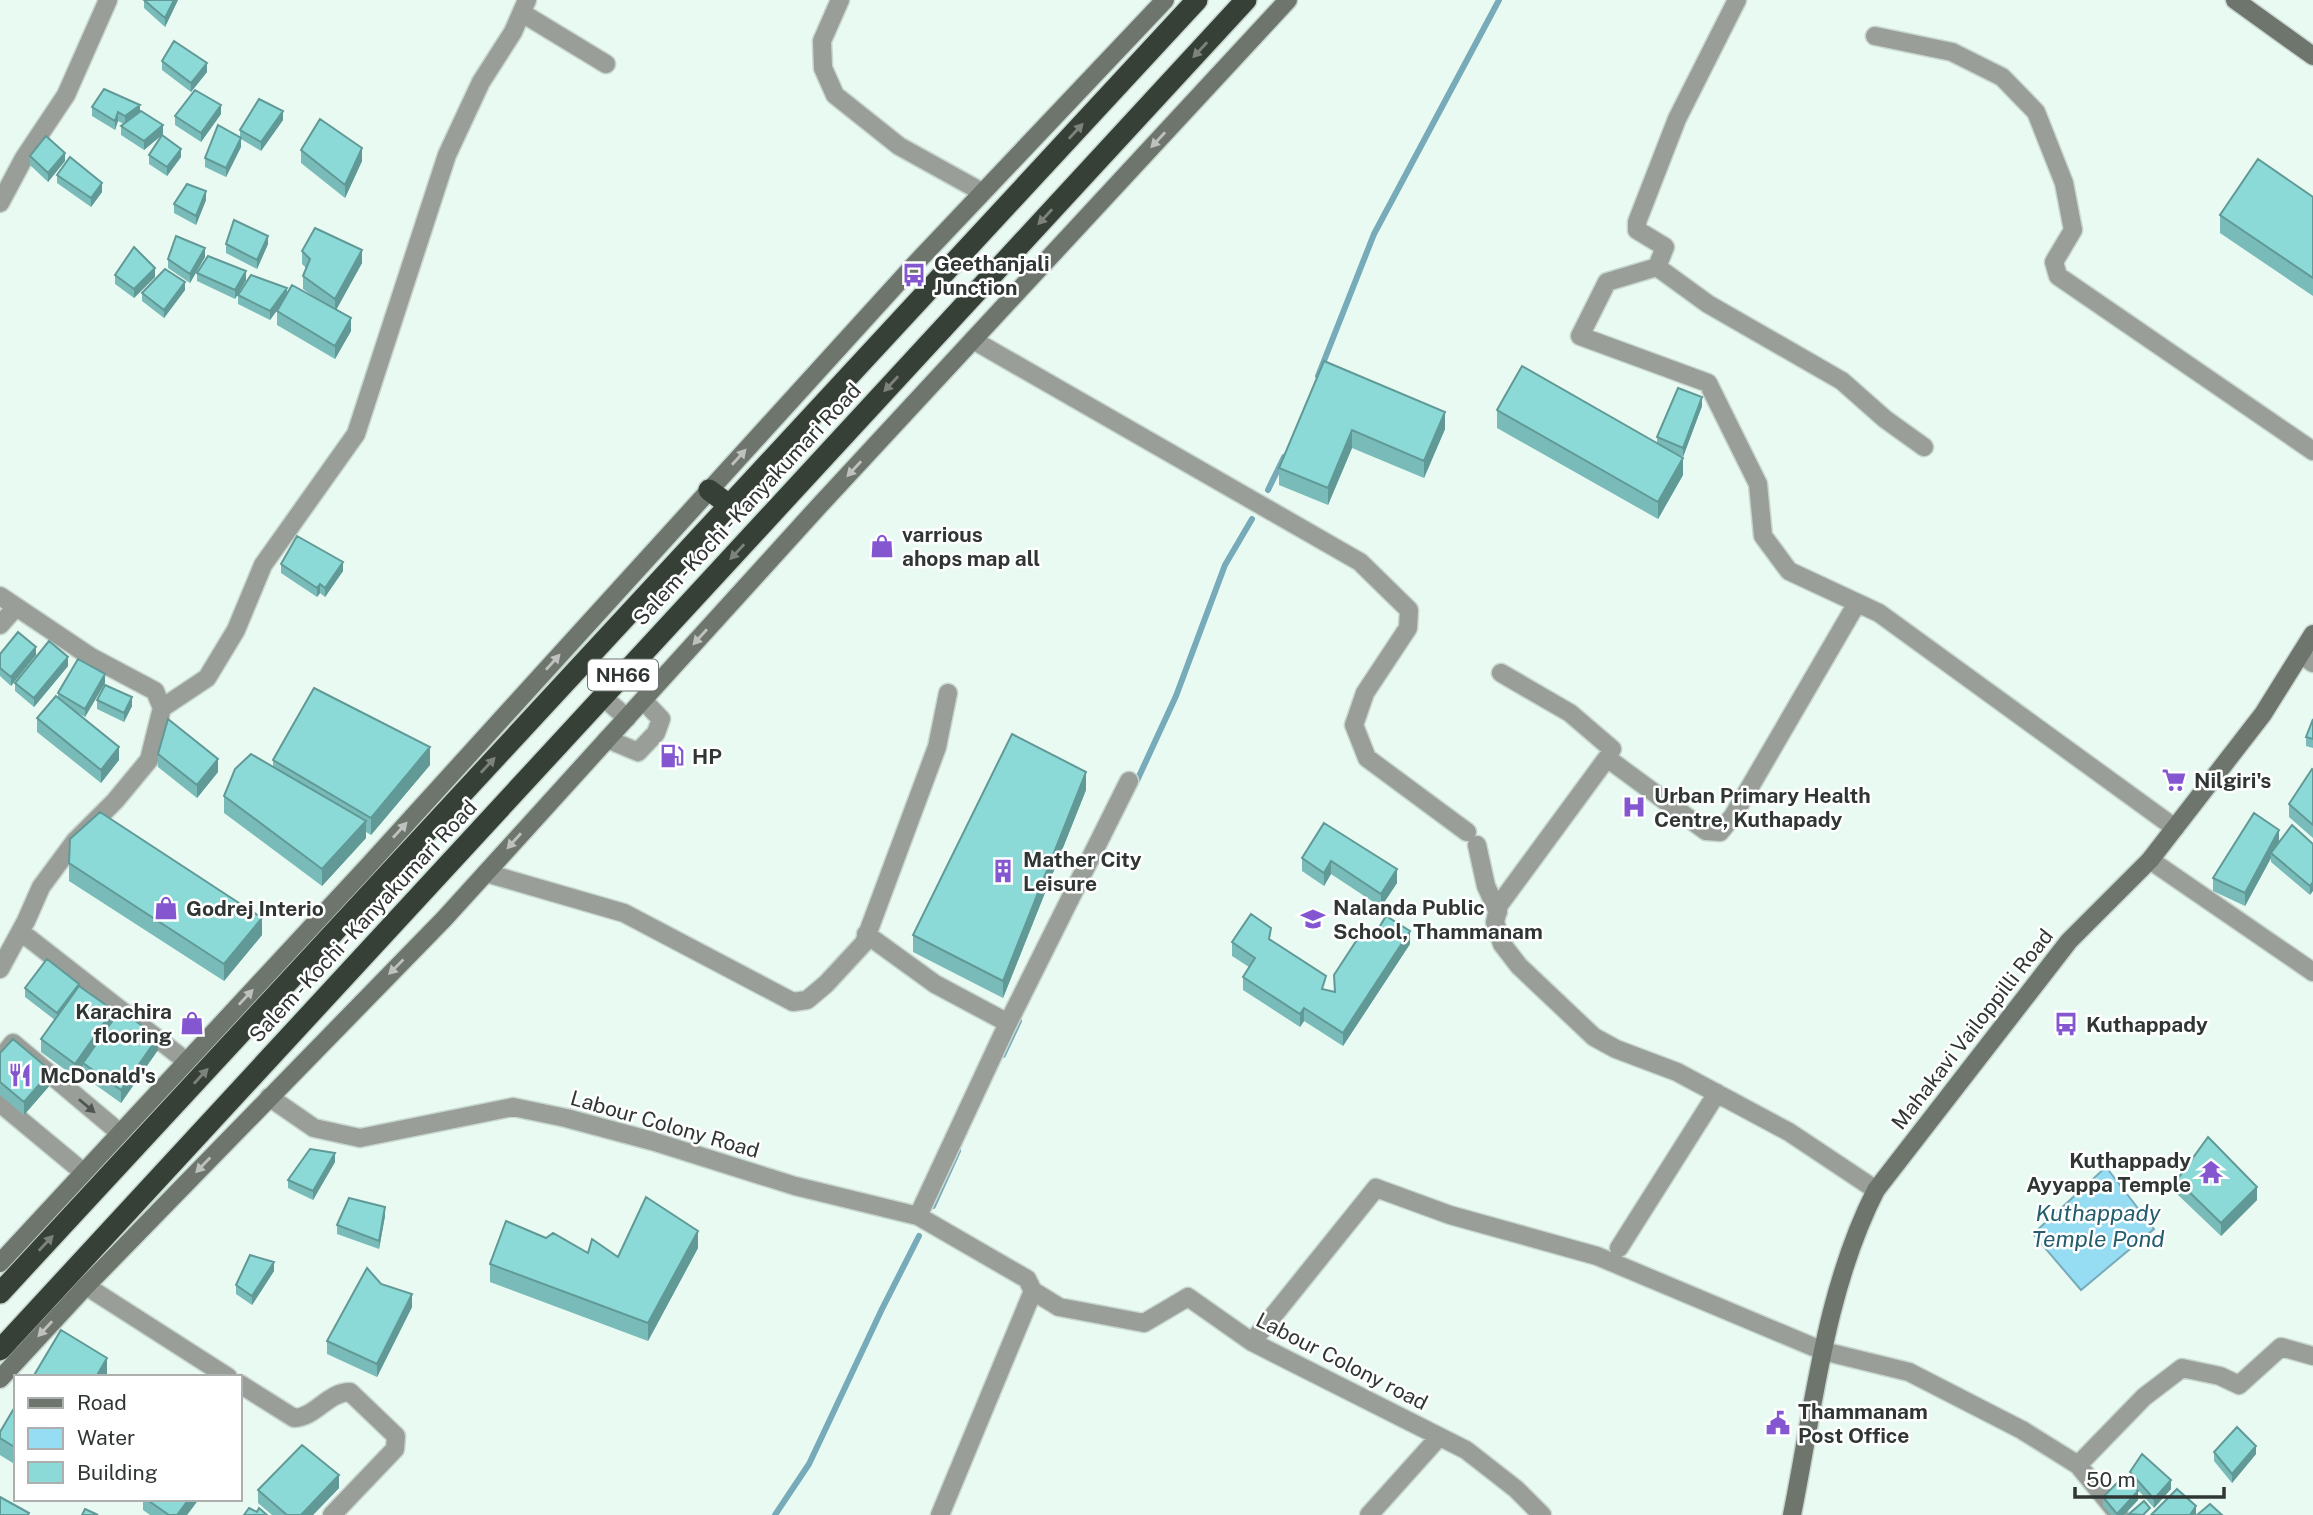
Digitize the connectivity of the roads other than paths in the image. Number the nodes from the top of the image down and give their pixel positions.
1 (108, 0) edge
2 (840, 0) edge
3 (1165, 0) edge
4 (1197, 0) edge
5 (1246, 0) edge
6 (1288, 0) edge
7 (1737, 0) edge
8 (2235, 0) edge
9 (524, 6) edge
10 (1875, 36) dead end
11 (2313, 56) edge
12 (606, 64) dead end
13 (982, 192) junction
14 (0, 203) edge
15 (1657, 267) junction
16 (973, 340) junction
17 (1924, 447) dead end
18 (2313, 451) edge
19 (709, 489) junction
20 (729, 505) junction
21 (0, 596) edge
22 (1857, 603) junction
23 (16, 607) junction
24 (0, 625) edge
25 (2313, 634) edge
26 (2307, 659) edge
27 (1501, 673) dead end
28 (948, 693) dead end
29 (603, 697) junction
30 (643, 700) junction
31 (163, 708) junction
32 (626, 718) junction
33 (607, 739) junction
34 (1607, 758) junction
35 (1129, 780) dead end
36 (2175, 828) junction
37 (2150, 860) junction
38 (486, 873) junction
39 (1497, 912) junction
40 (21, 932) junction
41 (866, 934) junction
42 (330, 936) junction
43 (359, 961) junction
44 (0, 969) edge
45 (2313, 972) edge
46 (1008, 1023) junction
47 (0, 1059) edge
48 (186, 1061) junction
49 (1717, 1093) junction
50 (270, 1097) junction
51 (0, 1103) edge
52 (120, 1133) junction
53 (83, 1172) junction
54 (1876, 1190) junction
55 (918, 1216) junction
56 (1619, 1248) dead end
57 (0, 1263) edge
58 (86, 1286) junction
59 (1033, 1291) junction
60 (0, 1293) edge
61 (1252, 1342) junction
62 (0, 1350) edge
63 (1823, 1351) junction
64 (2313, 1356) edge
65 (225, 1375) edge
66 (0, 1379) edge
67 (242, 1385) edge
68 (1439, 1437) junction
69 (2078, 1465) junction
70 (332, 1515) edge
71 (940, 1515) edge
72 (1369, 1515) edge
73 (1542, 1515) edge
74 (1792, 1515) edge
75 (2119, 1515) edge

1 - 14 street
2 - 13 street
3 - 13 street
20 -> 4 highway, Salem - Kochi - Kanyakumari Road / NH66
5 -> 29 highway, Salem - Kochi - Kanyakumari Road / NH66
6 -> 16 street
7 - 15 street
8 - 11 street
9 - 12 street
9 - 31 street
10 - 18 street
19 -> 13 street
15 - 17 street
15 - 22 street
16 -> 30 street
16 - 39 street
19 - 20 highway
48 -> 19 street
42 -> 20 highway, Salem - Kochi - Kanyakumari Road / NH66
21 - 23 street
22 - 34 street
22 - 36 street
23 - 24 street
23 - 31 street
25 - 26 street, Mahakavi Vailoppilli Road
26 - 36 street, Mahakavi Vailoppilli Road
27 - 34 street
28 - 41 street
29 - 32 street
29 - 43 highway, Salem - Kochi - Kanyakumari Road / NH66
30 - 32 street
30 - 33 street
31 - 40 street
32 - 33 street
33 -> 38 street
34 - 39 street
35 - 46 street
36 - 37 street, Mahakavi Vailoppilli Road
37 - 45 street
37 - 54 street, Mahakavi Vailoppilli Road
38 - 41 street
38 -> 50 street
39 - 49 street
40 - 44 street
40 - 48 street
41 - 46 street
42 - 43 highway
60 -> 42 highway, Salem - Kochi - Kanyakumari Road / NH66
43 - 62 highway, Salem - Kochi - Kanyakumari Road / NH66
46 - 55 street
47 -> 52 street
48 - 52 street
49 - 54 street
49 - 56 street
50 - 55 street, Labour Colony Road
50 -> 58 street
51 - 53 street
52 - 53 street
53 - 57 street
54 - 63 street, Mahakavi Vailoppilli Road
55 - 59 street, Labour Colony Road
58 - 65 street
58 -> 66 street
59 - 61 street, Labour Colony road
59 - 71 street
61 - 63 street
61 - 68 street, Labour Colony road
63 - 69 street
63 - 74 street, Mahakavi Vailoppilli Road
64 - 69 street
67 - 70 street
68 - 72 street
68 - 73 street, Labour Colony road
69 - 75 street

